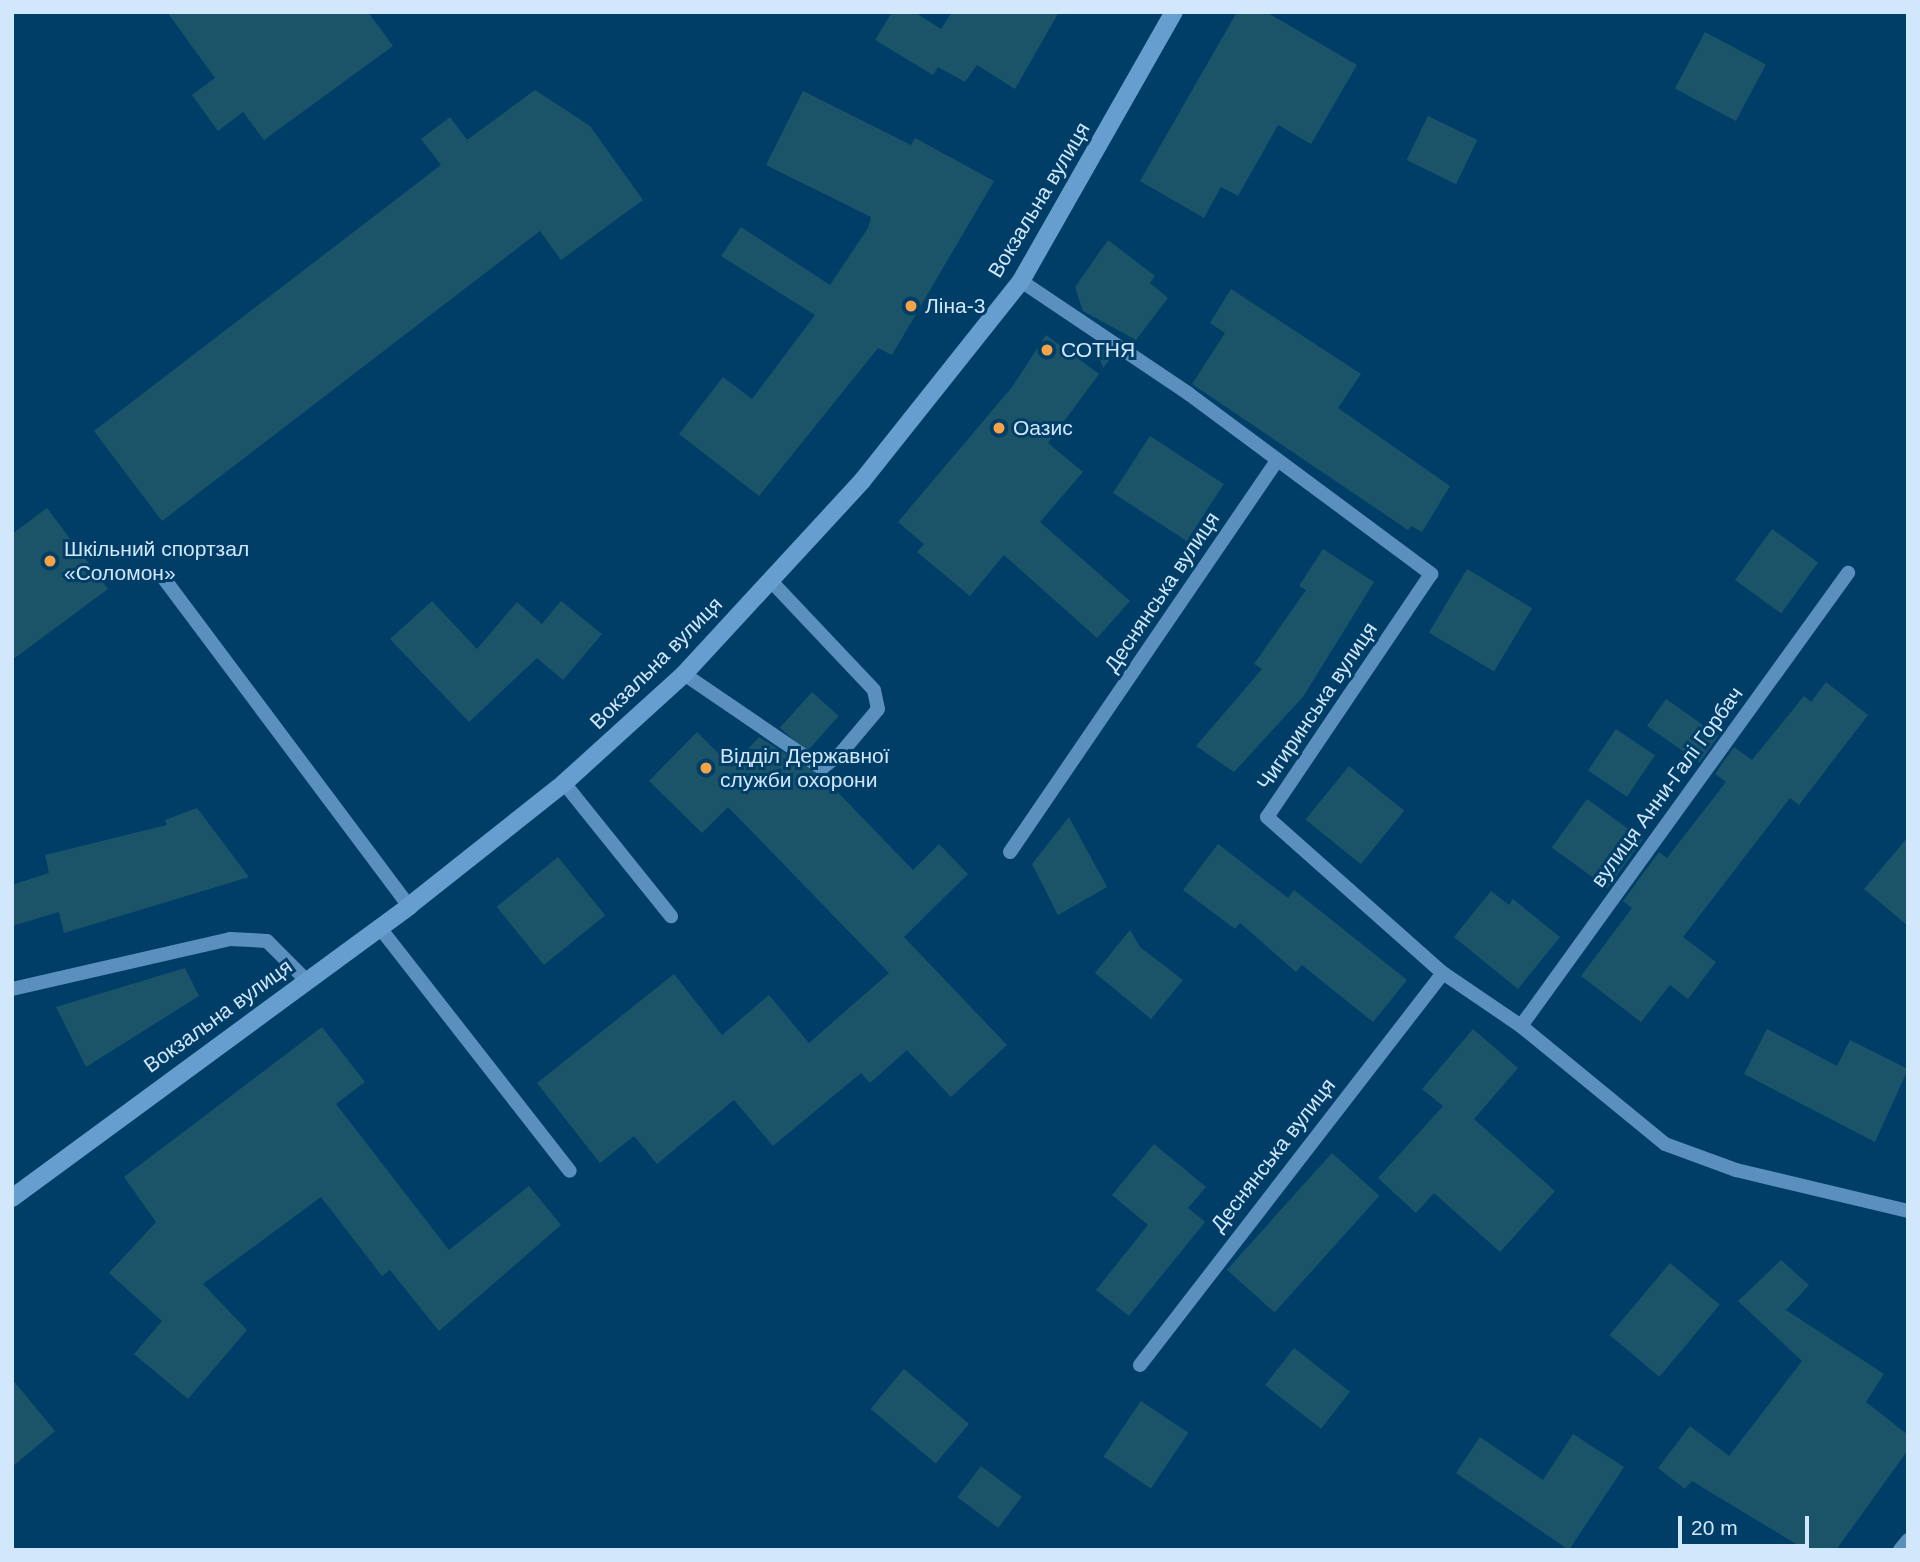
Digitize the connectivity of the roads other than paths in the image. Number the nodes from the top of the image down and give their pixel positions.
1 (1174, 12) edge
2 (1021, 281) junction
3 (1277, 460) junction
4 (1848, 573) dead end
5 (162, 576) dead end
6 (770, 580) junction
7 (684, 674) junction
8 (564, 783) junction
9 (1010, 852) dead end
10 (409, 906) junction
11 (671, 916) dead end
12 (380, 928) junction
13 (1443, 973) junction
14 (306, 980) junction
15 (12, 989) edge
16 (1521, 1026) junction
17 (570, 1171) dead end
18 (12, 1198) edge
19 (1908, 1211) edge
20 (1140, 1365) dead end
21 (1908, 1540) edge
22 (1900, 1550) edge

1 - 2 main road, Вокзальна вулиця
2 - 3 street, Чигиринська вулиця
2 - 6 main road, Вокзальна вулиця
3 - 9 street, Деснянська вулиця
3 - 13 street, Чигиринська вулиця
4 - 16 street, вулиця Анни-Галі Горбач
5 - 10 street
6 - 7 main road, Вокзальна вулиця
6 - 7 street
7 - 8 main road, Вокзальна вулиця
8 - 10 main road, Вокзальна вулиця
8 - 11 street
10 - 12 main road, Вокзальна вулиця
12 - 14 main road, Вокзальна вулиця
12 - 17 street
13 - 16 street, Чигиринська вулиця
13 - 20 street, Деснянська вулиця
14 - 15 street
14 - 18 main road, Вокзальна вулиця
16 - 19 street, Чигиринська вулиця
21 - 22 street

